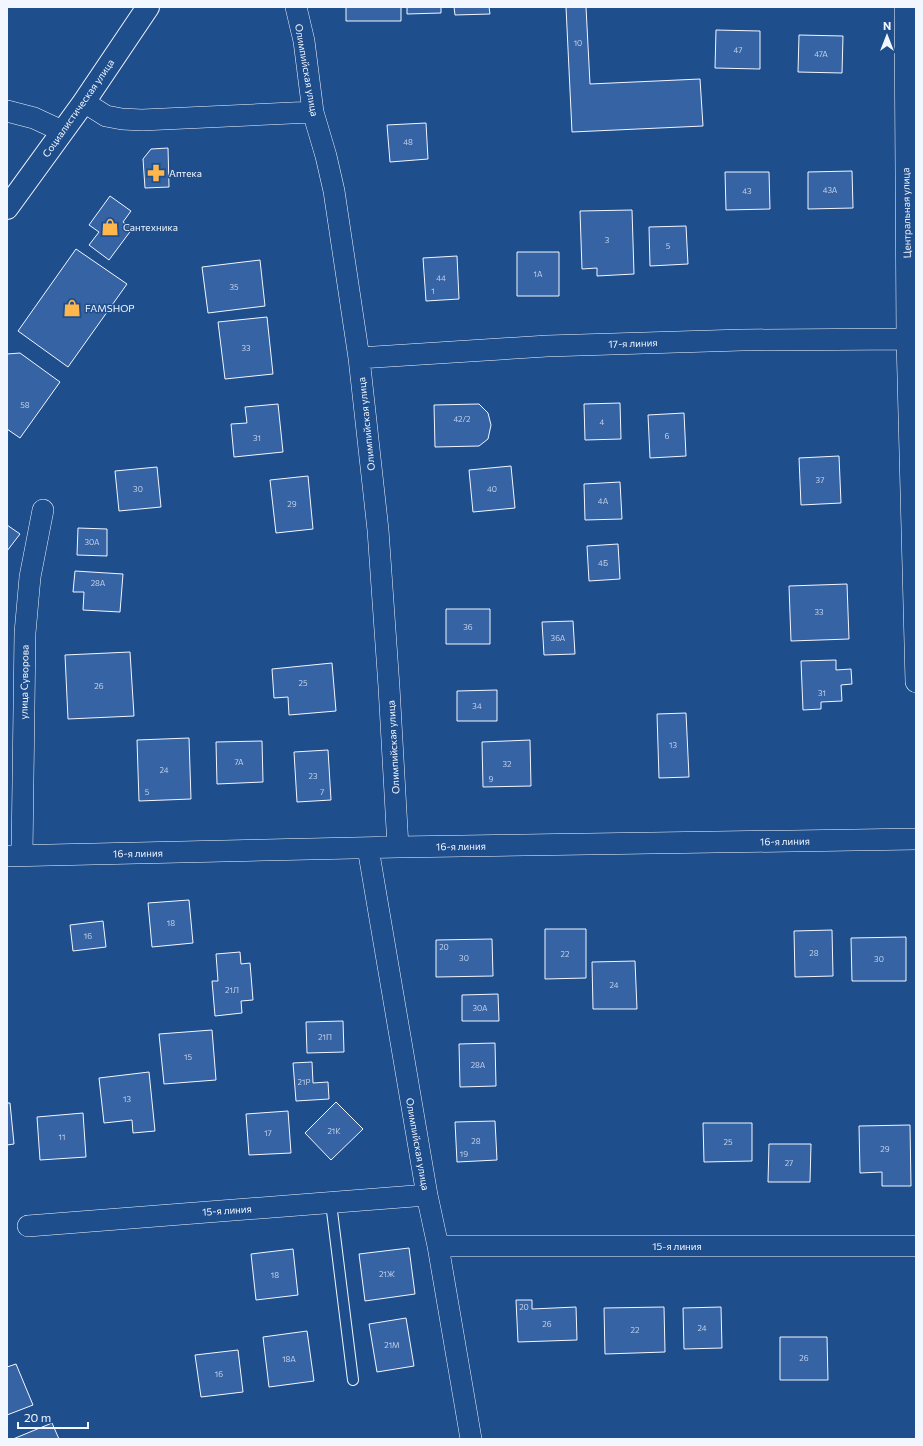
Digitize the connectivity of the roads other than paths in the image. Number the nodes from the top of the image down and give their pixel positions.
1 (148, 7) edge
2 (296, 7) edge
3 (905, 7) edge
4 (84, 102) junction
5 (7, 111) edge
6 (313, 112) junction
7 (62, 131) junction
8 (7, 208) edge
9 (908, 339) junction
10 (359, 358) junction
11 (43, 510) dead end
12 (916, 682) edge
13 (916, 839) edge
14 (398, 847) junction
15 (368, 848) junction
16 (14, 856) edge
17 (427, 1195) junction
18 (331, 1203) junction
19 (28, 1226) dead end
20 (438, 1246) junction
21 (916, 1246) edge
22 (353, 1380) dead end
23 (472, 1439) edge

1 - 4 street, Социалистическая улица
2 - 6 street, Олимпийская улица
3 - 9 street, Центральная улица
4 - 6 street
4 - 7 street, Социалистическая улица
5 - 7 street
6 - 10 street, Олимпийская улица
7 - 8 street, Социалистическая улица
9 - 10 street, 17-я линия
9 - 12 street, Центральная улица
10 - 14 street, Олимпийская улица
11 - 16 street, улица Суворова
13 - 14 street, 16-я линия
14 - 15 street, 16-я линия
15 - 16 street, 16-я линия
15 - 17 street, Олимпийская улица
17 - 18 street, 15-я линия
17 - 20 street, Олимпийская улица
18 - 19 street, 15-я линия
18 - 22 lane
20 - 21 street, 15-я линия
20 - 23 street, Олимпийская улица

